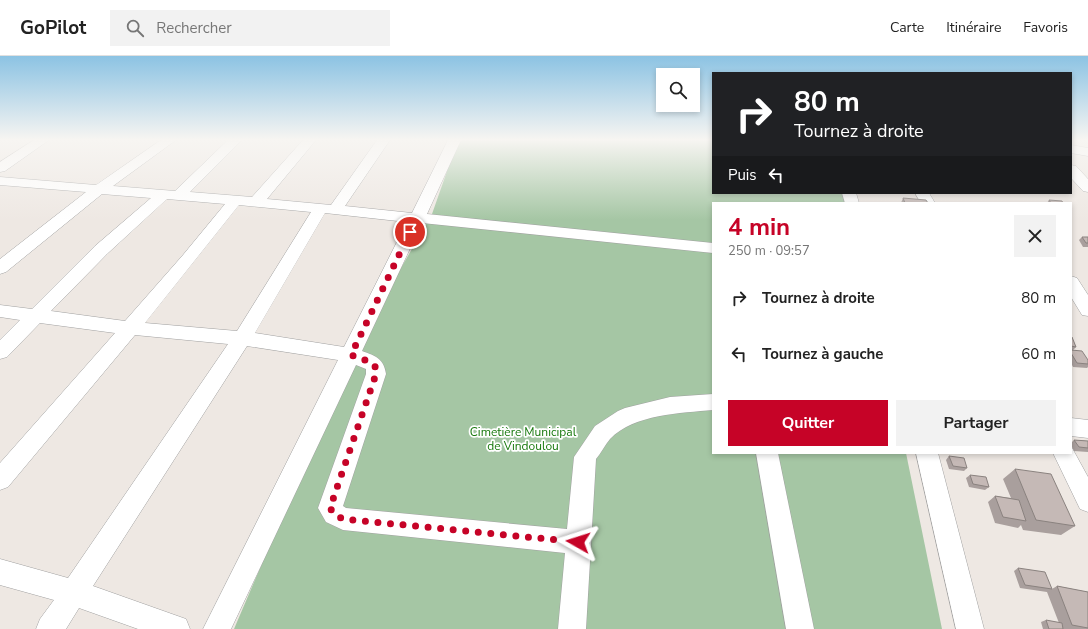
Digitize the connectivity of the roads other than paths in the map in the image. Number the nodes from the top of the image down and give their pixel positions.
1 (131, 167) edge
2 (205, 167) edge
3 (287, 167) edge
4 (362, 167) edge
5 (442, 167) edge
6 (1072, 170) edge
7 (4, 185) edge
8 (1088, 188) edge
9 (99, 189) junction
10 (172, 195) junction
11 (235, 201) junction
12 (255, 203) junction
13 (328, 209) junction
14 (416, 219) junction
15 (712, 248) edge
16 (0, 268) edge
17 (1072, 281) edge
18 (1088, 281) edge
19 (1072, 283) edge
20 (1088, 310) edge
21 (0, 311) edge
22 (36, 317) junction
23 (128, 328) junction
24 (242, 338) junction
25 (0, 352) edge
26 (351, 355) junction
27 (712, 402) edge
28 (1072, 427) edge
29 (1088, 429) edge
30 (767, 454) edge
31 (927, 454) edge
32 (1064, 454) edge
33 (0, 480) edge
34 (1088, 501) edge
35 (578, 542) junction
36 (0, 572) edge
37 (75, 593) junction
38 (50, 629) edge
39 (176, 629) edge
40 (217, 629) edge
41 (572, 629) edge
42 (800, 629) edge
43 (970, 629) edge

1 - 9 street
2 - 10 street
3 - 12 street
4 - 13 street
5 - 14 street
6 - 8 street
7 - 9 street
9 - 10 street
9 - 16 street
10 - 11 street
10 - 22 street
11 - 12 street
11 - 23 street
12 - 13 street
13 - 14 street
13 - 24 street
14 - 15 street
14 - 26 street
17 - 18 street
19 - 20 street
21 - 22 street
22 - 23 street
22 - 25 street
23 - 24 street
23 - 33 street
24 - 26 street
24 - 37 street
26 - 35 street
26 - 40 street
27 - 35 street
28 - 29 street
30 - 42 street
31 - 43 street
32 - 34 street
35 - 41 street
36 - 37 street
37 - 38 street
37 - 39 street

